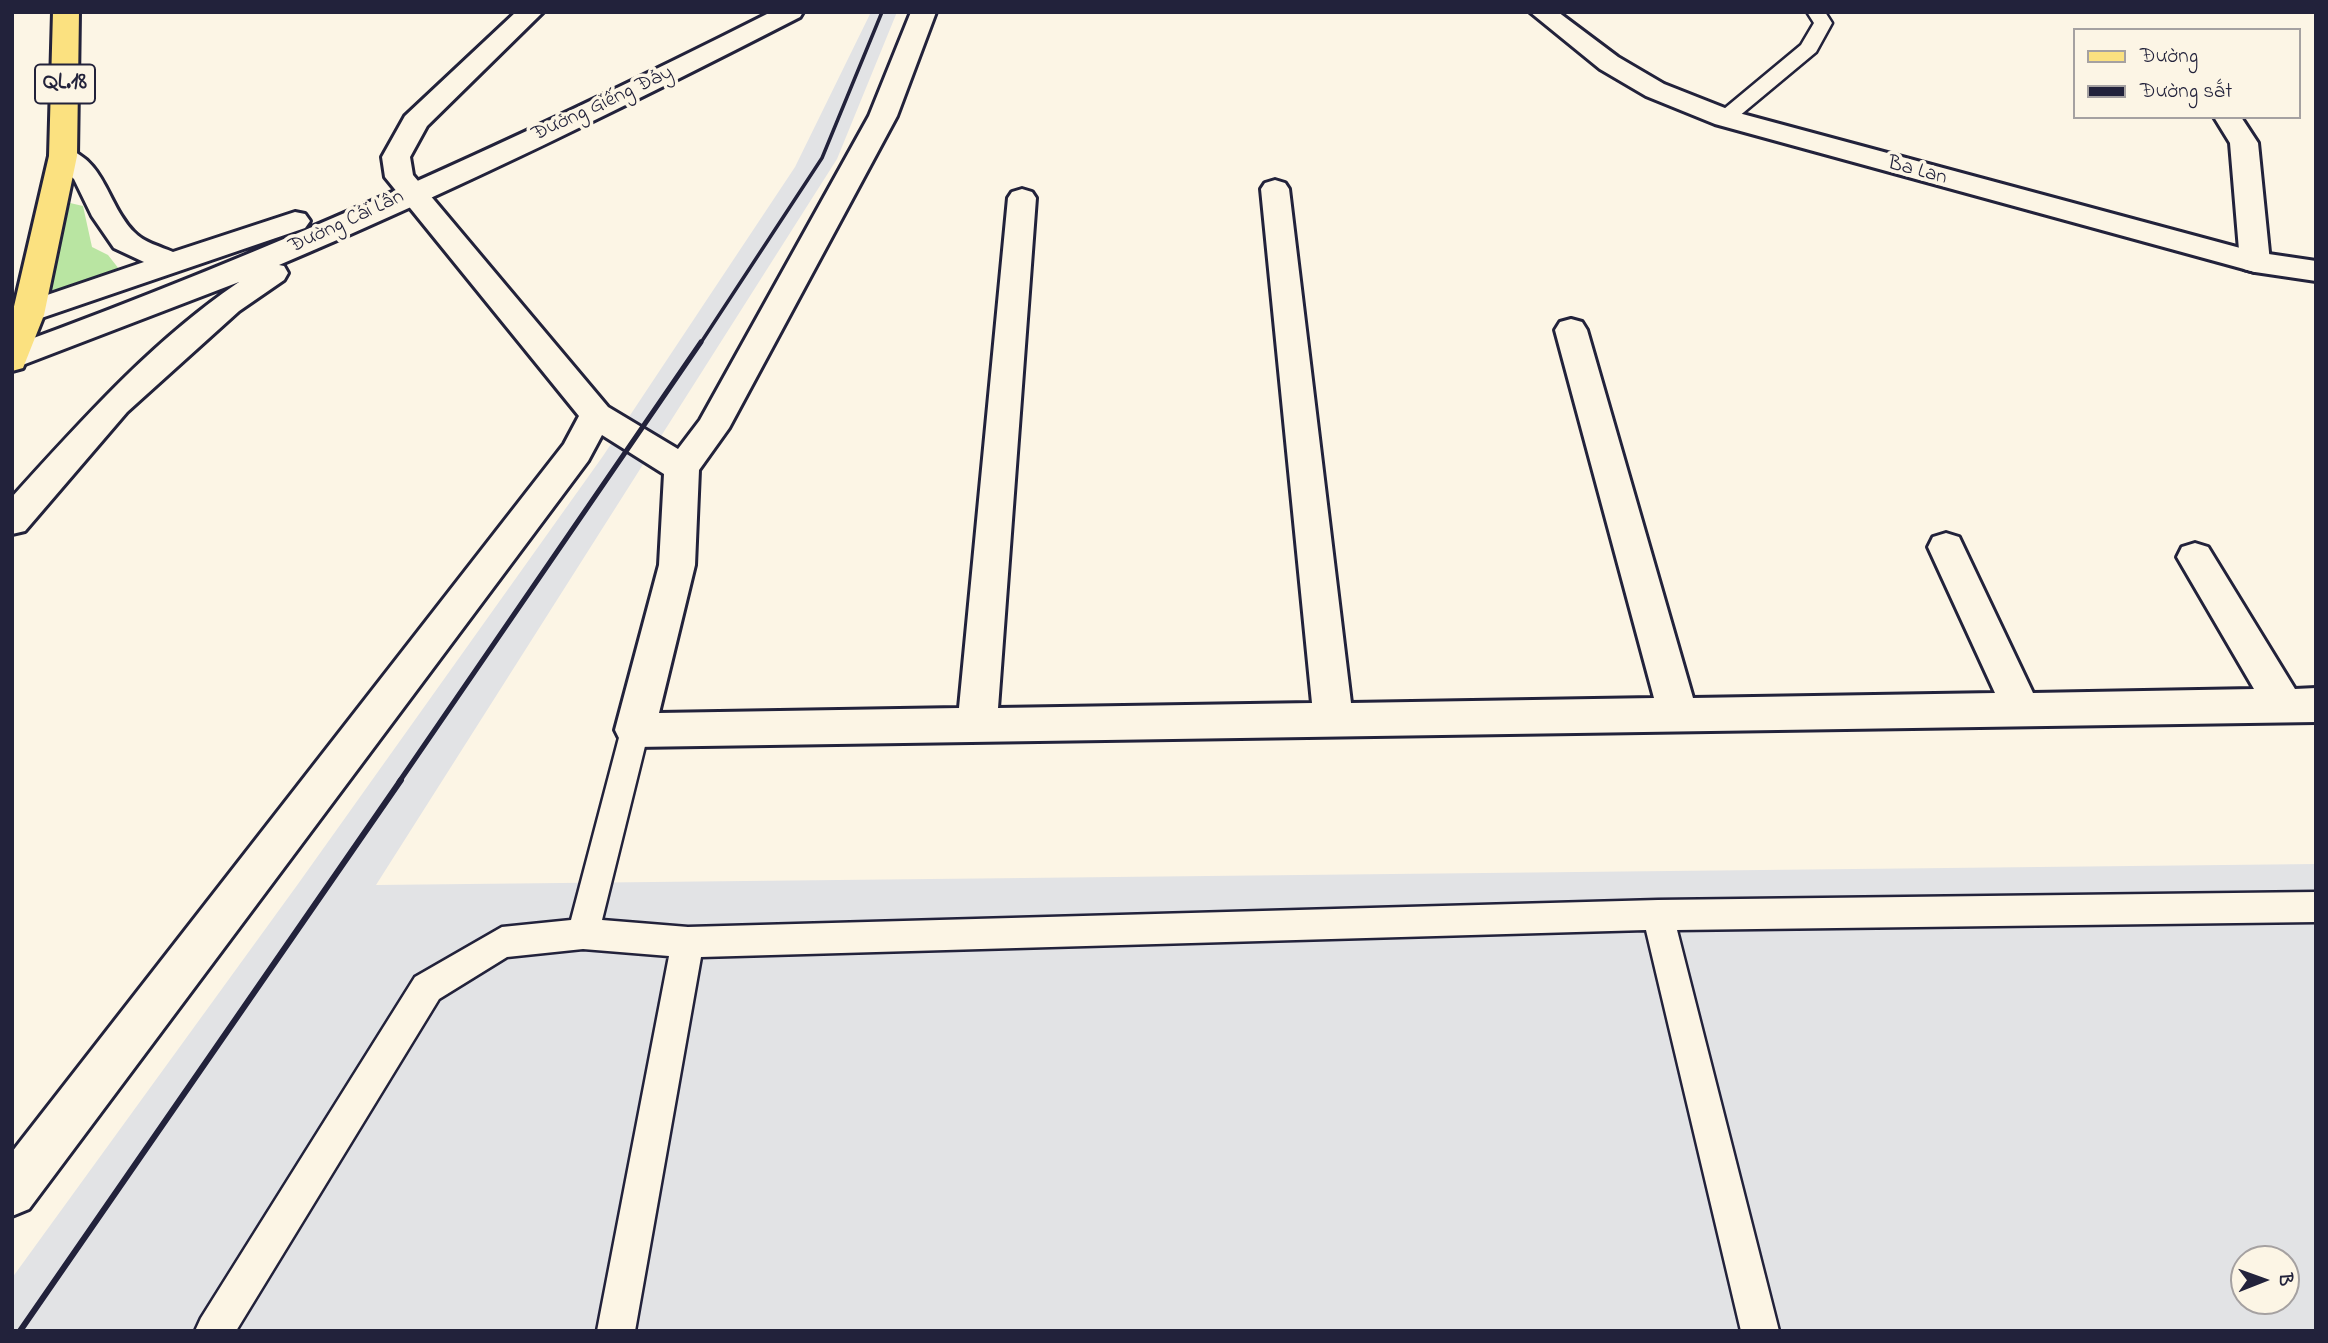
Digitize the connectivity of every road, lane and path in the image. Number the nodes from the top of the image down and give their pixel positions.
1 (66, 12) edge
2 (531, 12) edge
3 (791, 12) edge
4 (923, 12) edge
5 (1542, 12) edge
6 (1816, 12) edge
7 (1725, 118) junction
8 (2228, 119) edge
9 (63, 156) junction
10 (1275, 189) dead end
11 (413, 194) junction
12 (1022, 198) dead end
13 (334, 232) junction
14 (2255, 262) junction
15 (172, 264) junction
16 (2316, 271) edge
17 (20, 317) edge
18 (1571, 330) dead end
19 (12, 359) edge
20 (596, 415) junction
21 (682, 468) junction
22 (12, 521) edge
23 (1946, 547) dead end
24 (2195, 557) dead end
25 (2300, 706) edge
26 (2022, 710) junction
27 (1678, 715) junction
28 (1333, 720) junction
29 (977, 725) junction
30 (635, 730) junction
31 (2316, 907) edge
32 (1658, 915) junction
33 (583, 934) junction
34 (688, 942) junction
35 (12, 1192) edge
36 (214, 1331) edge
37 (616, 1331) edge
38 (1760, 1331) edge

1 - 9 main road, QL.18
2 - 11 street
3 - 11 street, Đường Giếng Đáy
4 - 21 street
5 - 7 street, Ba Lan
6 - 7 lane
7 - 14 street, Ba Lan
8 - 14 street
9 - 15 street
9 - 17 main road, QL.18
10 - 28 street
11 - 13 street, Đường Cái Lân
11 - 15 street, Đường Cái Lân
11 - 20 street
12 - 29 street
13 - 19 street, Đường Cái Lân
13 - 22 street
14 - 16 street, Ba Lan
15 - 17 street, Đường Cái Lân
17 - 19 main road, QL.18
18 - 27 street
20 - 21 street
20 - 35 street
21 - 30 street
23 - 26 street
24 - 25 street
25 - 26 street
26 - 27 street
27 - 28 street
28 - 29 street
29 - 30 street
30 - 33 lane
31 - 32 lane
32 - 34 lane
32 - 38 lane
33 - 34 lane
33 - 36 lane
34 - 37 lane

